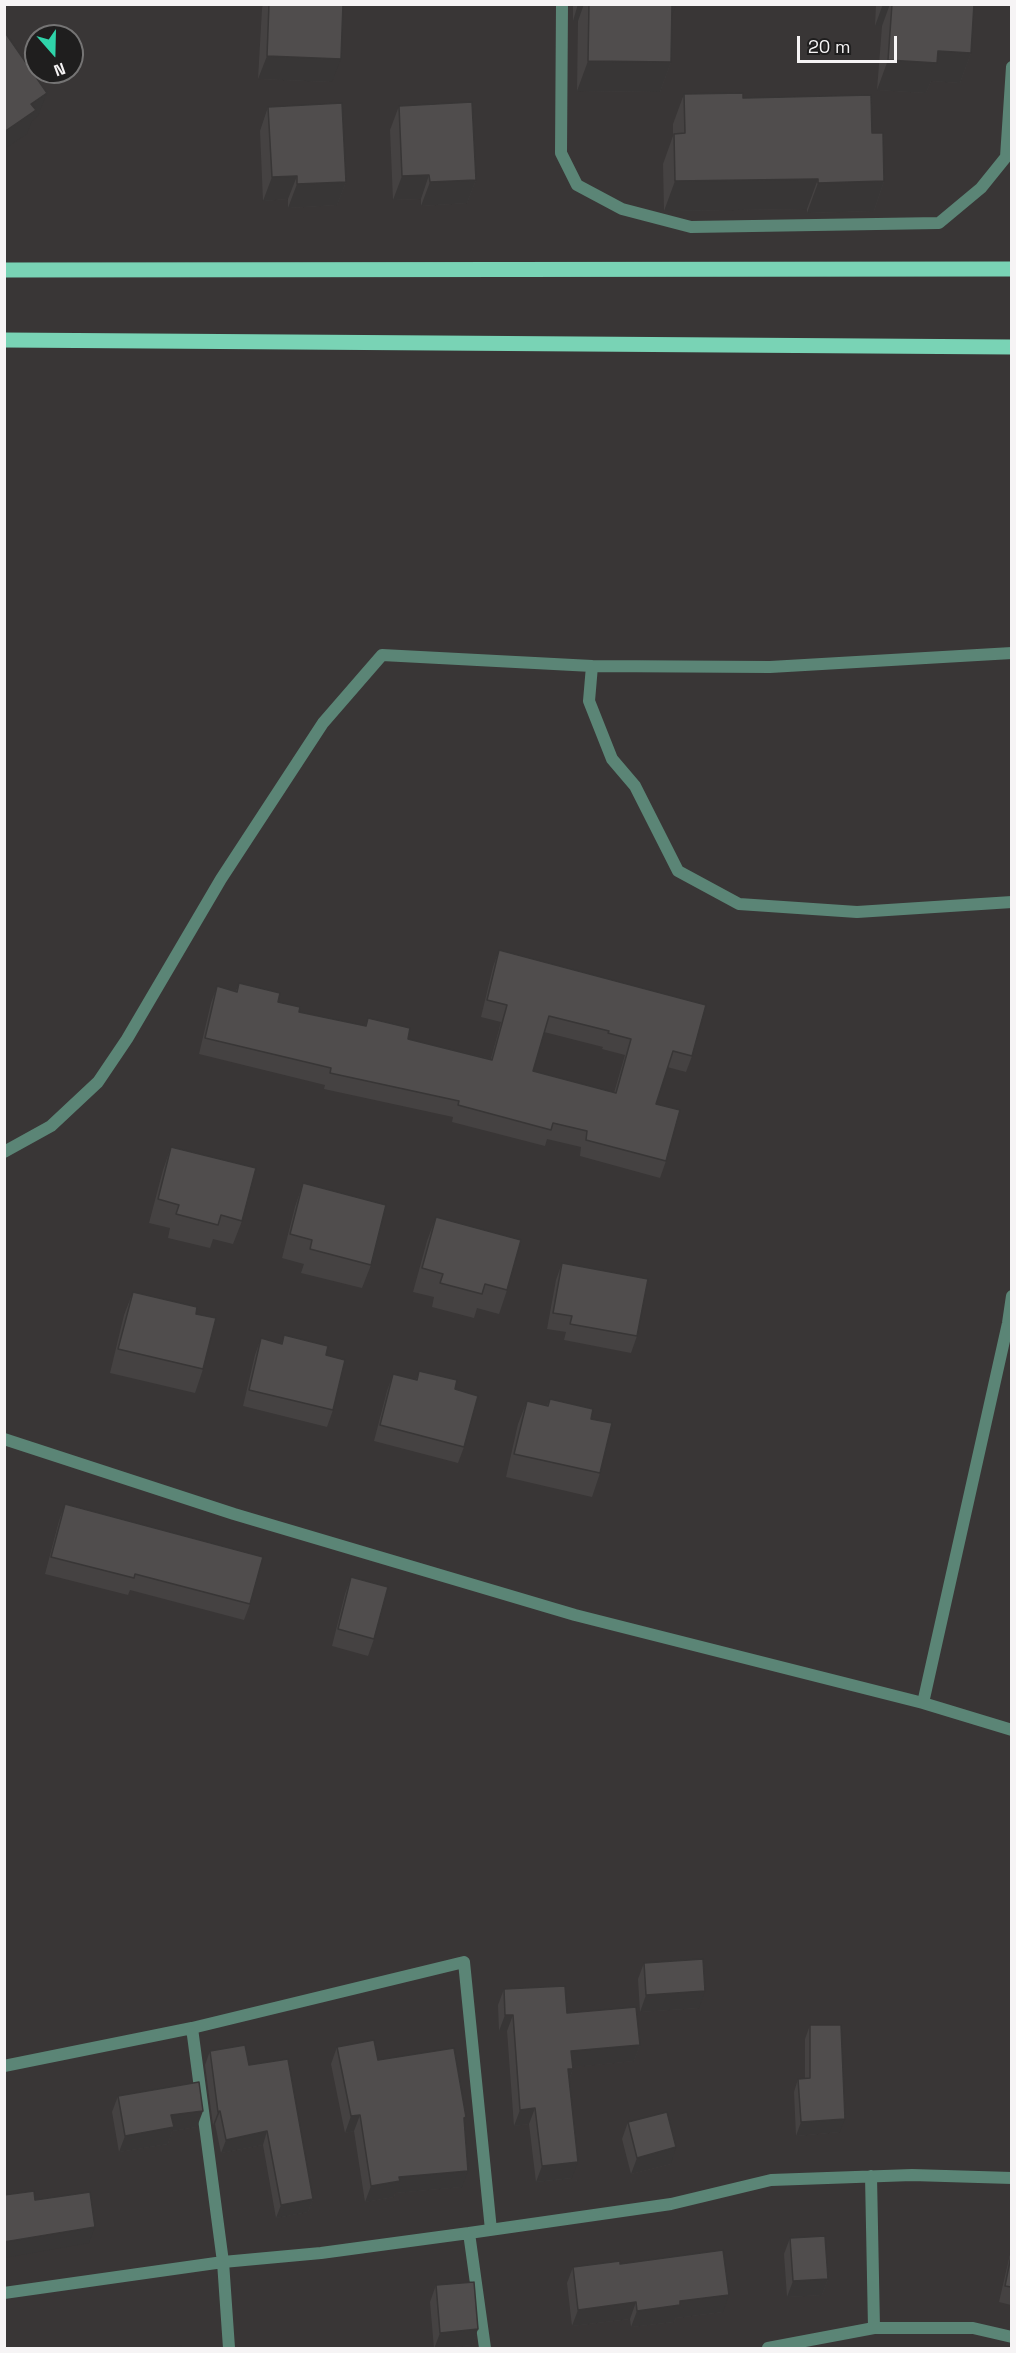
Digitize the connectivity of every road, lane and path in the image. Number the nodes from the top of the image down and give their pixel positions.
1 (562, 4) edge
2 (1011, 67) edge
3 (1011, 269) edge
4 (4, 270) edge
5 (4, 340) edge
6 (1011, 347) edge
7 (1011, 653) edge
8 (592, 666) junction
9 (1011, 902) edge
10 (4, 1152) edge
11 (1011, 1296) edge
12 (4, 1439) edge
13 (923, 1703) junction
14 (1011, 1730) edge
15 (192, 2028) junction
16 (4, 2066) edge
17 (871, 2176) junction
18 (1011, 2178) edge
19 (491, 2230) junction
20 (470, 2234) junction
21 (223, 2262) junction
22 (4, 2293) edge
23 (874, 2328) junction
24 (1011, 2337) edge
25 (229, 2349) edge
26 (485, 2349) edge
27 (768, 2349) edge

1 - 2 street
3 - 4 main road
5 - 6 main road
7 - 8 street
8 - 9 street
8 - 10 street
11 - 13 street
12 - 13 street
13 - 14 street
15 - 16 street
15 - 19 street
15 - 21 street
17 - 18 street
17 - 19 street
17 - 23 street
19 - 20 street
20 - 21 street
20 - 26 street
21 - 22 street
21 - 25 street
23 - 24 street
23 - 27 street

